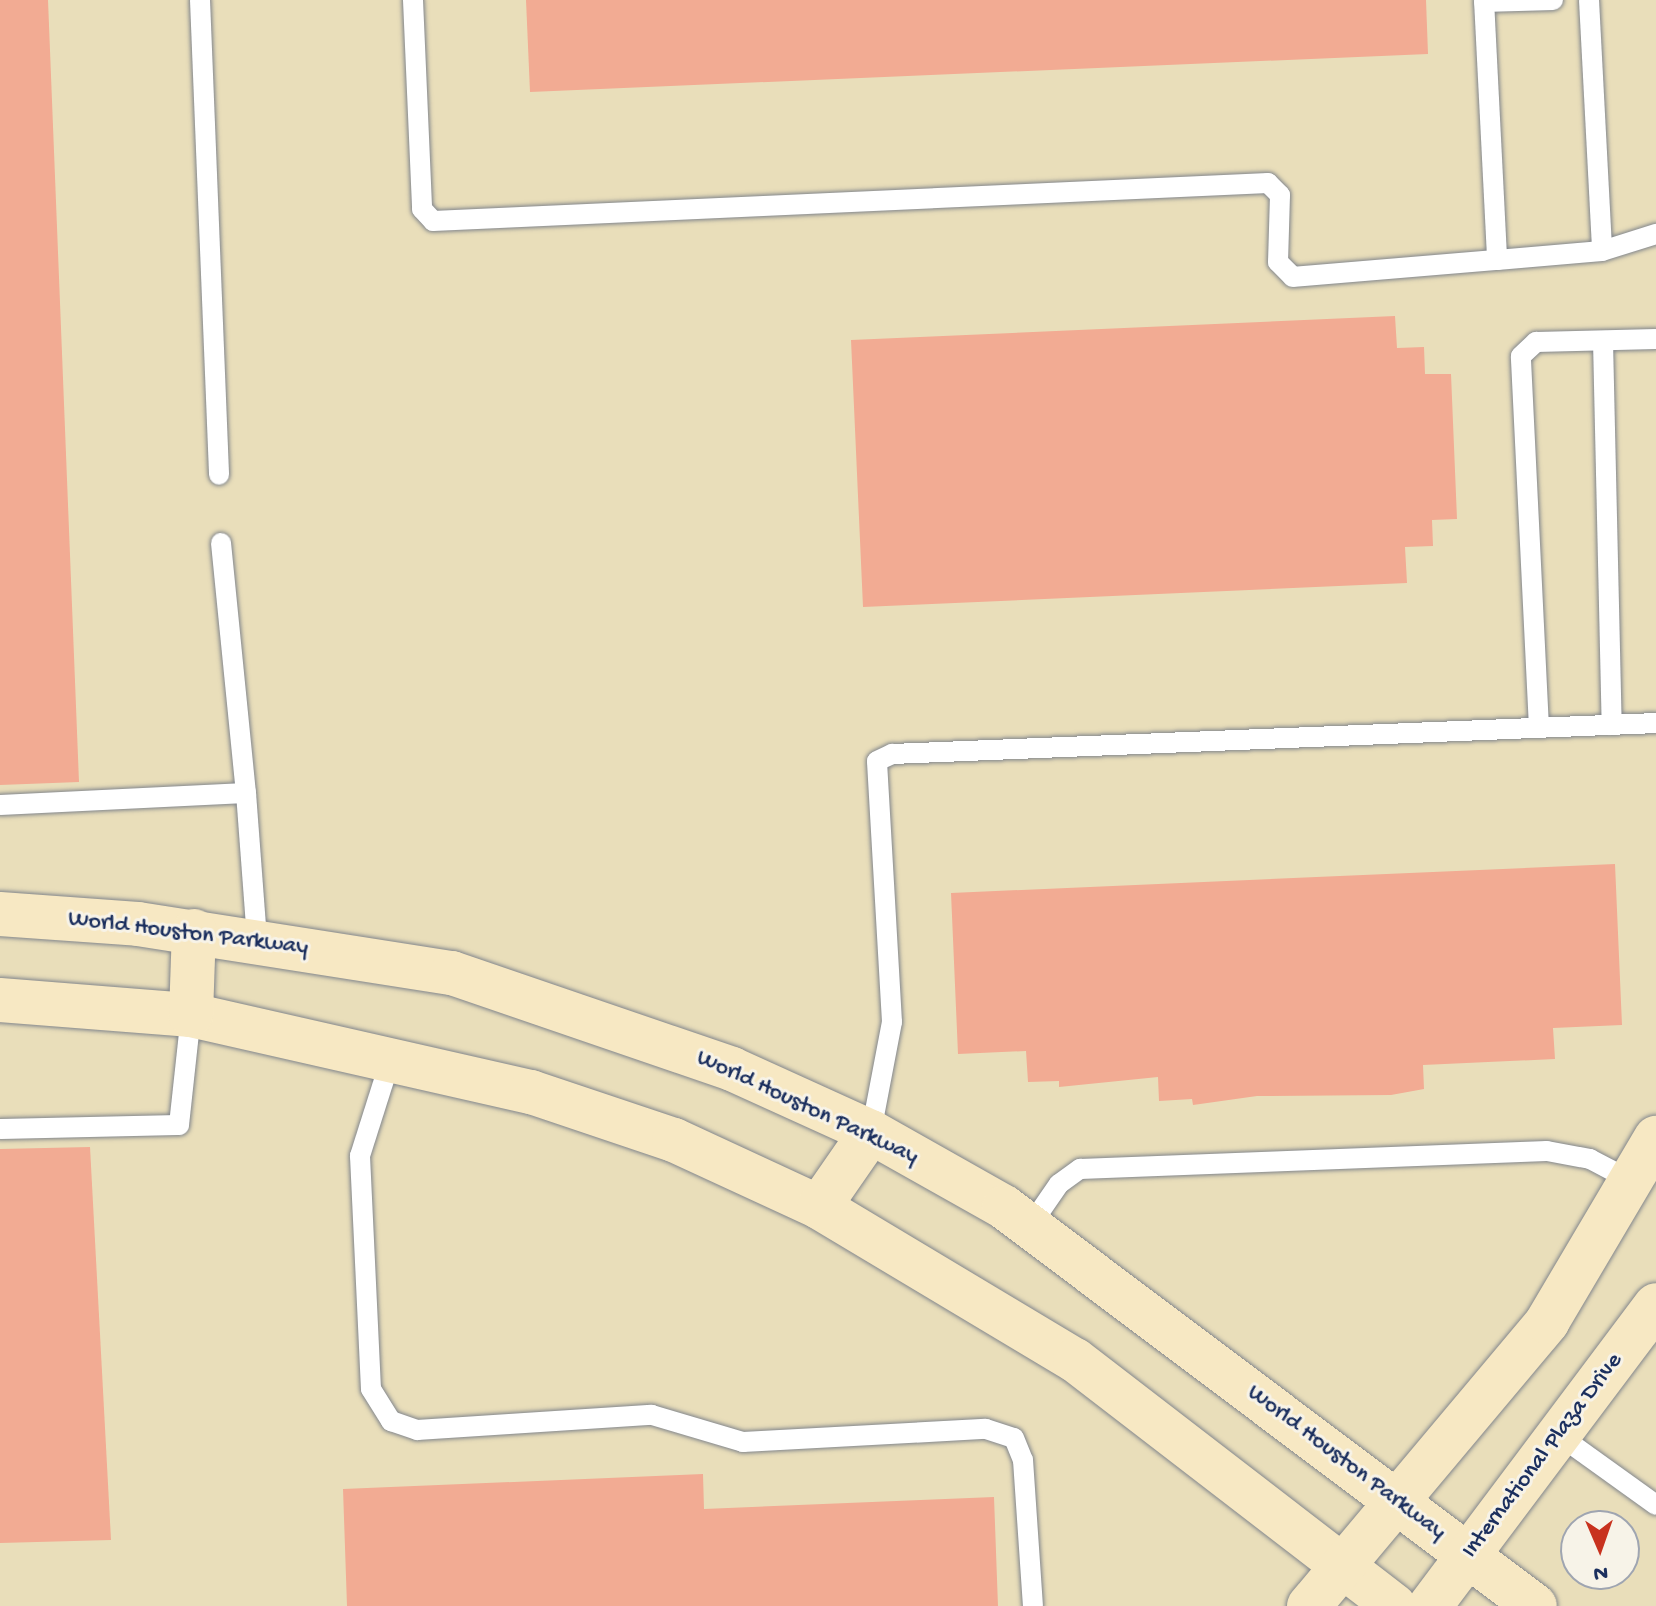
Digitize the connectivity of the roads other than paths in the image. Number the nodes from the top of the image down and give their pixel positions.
1 (200, 0) edge
2 (413, 0) edge
3 (1553, 0) edge
4 (1589, 0) edge
5 (1484, 1) edge
6 (1656, 234) edge
7 (1602, 251) junction
8 (1497, 260) junction
9 (1656, 339) edge
10 (1603, 341) junction
11 (219, 475) dead end
12 (221, 543) dead end
13 (1656, 723) edge
14 (1612, 725) junction
15 (1539, 728) junction
16 (246, 793) junction
17 (0, 805) edge
18 (0, 914) edge
19 (194, 931) junction
20 (257, 939) junction
21 (0, 1000) edge
22 (191, 1015) junction
23 (391, 1058) junction
24 (0, 1129) edge
25 (871, 1132) junction
26 (1656, 1138) edge
27 (1632, 1181) junction
28 (819, 1207) junction
29 (1030, 1226) junction
30 (1656, 1305) edge
31 (1560, 1436) junction
32 (1398, 1502) junction
33 (1656, 1505) edge
34 (1469, 1555) junction
35 (1341, 1565) junction
36 (1033, 1606) edge
37 (1309, 1606) edge
38 (1394, 1606) edge
39 (1430, 1606) edge
40 (1535, 1606) edge

1 - 11 lane
2 - 8 lane
3 - 5 lane
4 - 7 lane
5 - 8 lane
6 - 7 lane
7 - 8 lane
9 - 10 lane
10 - 14 lane
10 - 15 lane
12 - 16 lane
13 - 14 lane
14 - 15 lane
15 - 25 lane
16 - 17 lane
16 - 20 lane
18 - 19 street, World Houston Parkway
19 - 20 street, World Houston Parkway
19 - 22 street
20 - 25 street, World Houston Parkway
21 - 22 street
22 - 23 street
22 - 24 lane
23 - 28 street
23 - 36 lane
25 - 28 street
25 - 29 street, World Houston Parkway
26 - 27 street
27 - 29 lane
27 - 32 street
28 - 35 street
29 - 32 street, World Houston Parkway
30 - 31 street, International Plaza Drive
31 - 33 lane
31 - 34 street, International Plaza Drive
32 - 34 street, World Houston Parkway
32 - 35 street
34 - 39 street, International Plaza Drive
34 - 40 street, World Houston Parkway
35 - 37 street
35 - 38 street

